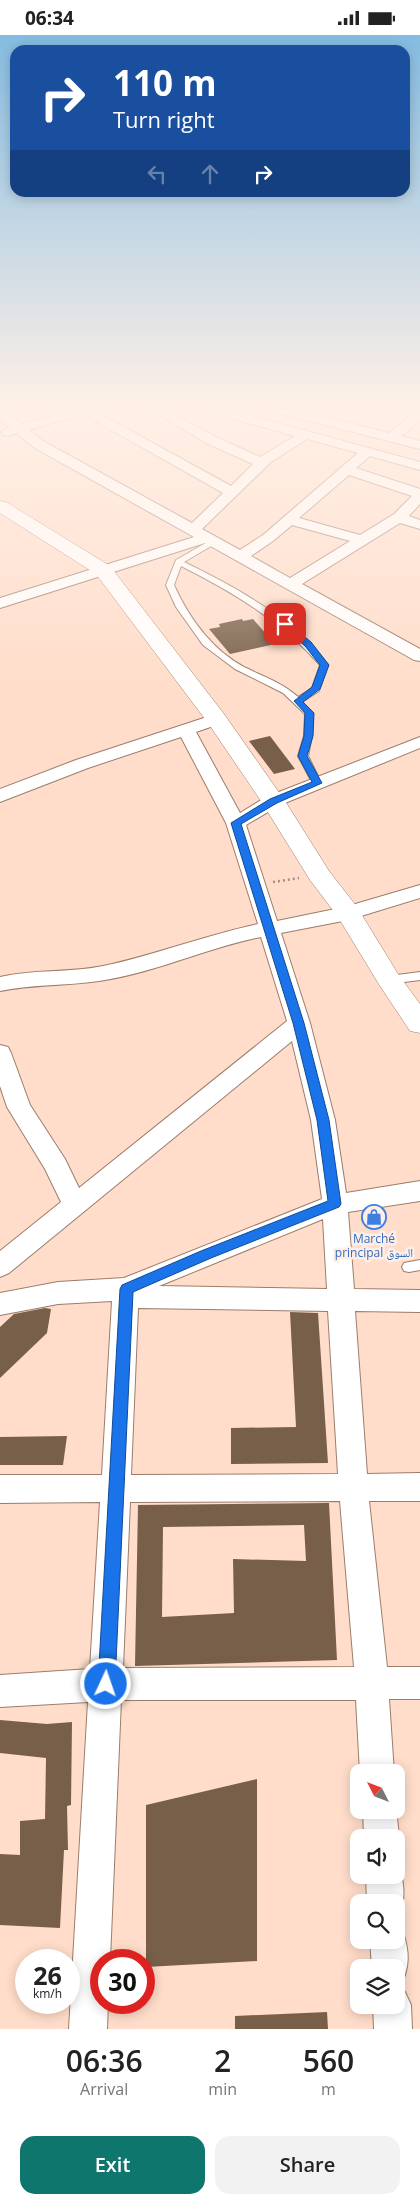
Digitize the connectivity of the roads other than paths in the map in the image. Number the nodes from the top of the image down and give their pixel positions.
1 (144, 503) edge
2 (225, 503) edge
3 (309, 503) edge
4 (412, 503) edge
5 (0, 506) edge
6 (399, 517) junction
7 (290, 520) junction
8 (420, 525) edge
9 (205, 537) junction
10 (362, 540) junction
11 (240, 556) junction
12 (179, 562) junction
13 (102, 570) junction
14 (291, 584) junction
15 (0, 603) edge
16 (420, 656) edge
17 (298, 701) junction
18 (216, 719) junction
19 (186, 730) junction
20 (420, 742) edge
21 (317, 783) junction
22 (0, 796) edge
23 (273, 801) junction
24 (236, 823) junction
25 (420, 891) edge
26 (348, 913) junction
27 (269, 928) junction
28 (420, 976) edge
29 (389, 980) junction
30 (0, 984) edge
31 (299, 1023) junction
32 (420, 1024) edge
33 (0, 1053) edge
34 (420, 1191) edge
35 (335, 1204) junction
36 (75, 1205) junction
37 (0, 1266) edge
38 (127, 1293) junction
39 (341, 1301) junction
40 (420, 1301) edge
41 (5, 1306) edge
42 (353, 1486) junction
43 (420, 1487) edge
44 (118, 1488) junction
45 (0, 1489) edge
46 (372, 1683) junction
47 (420, 1683) edge
48 (106, 1684) junction
49 (0, 1691) edge
50 (376, 1764) edge
51 (392, 2014) edge
52 (88, 2029) edge
53 (393, 2029) edge

1 - 9 street
2 - 9 street
3 - 7 street
4 - 6 street
5 - 13 street
6 - 8 street
6 - 10 street
7 - 10 street
7 - 11 street
9 - 11 street
9 - 12 lane
9 - 13 street
10 - 14 street
11 - 14 street
12 - 17 lane
12 - 17 lane
13 - 15 street
13 - 18 street
14 - 16 street
17 - 21 lane
18 - 19 street
18 - 23 street
19 - 22 street
19 - 24 street
20 - 21 street
21 - 23 street
23 - 24 street
23 - 26 street
24 - 27 street
25 - 26 street
26 - 27 street
26 - 29 street
27 - 30 street
27 - 31 street
28 - 29 lane
29 - 32 street
31 - 35 street
31 - 36 street
33 - 36 street
34 - 35 street
35 - 38 street
35 - 39 street
36 - 37 street
38 - 39 street
38 - 41 street
38 - 44 street
39 - 40 street
39 - 42 street
42 - 43 street
42 - 44 street
42 - 46 street
44 - 45 street
44 - 48 street
46 - 47 street
46 - 48 street
46 - 50 street
48 - 49 street
48 - 52 street
51 - 53 street

